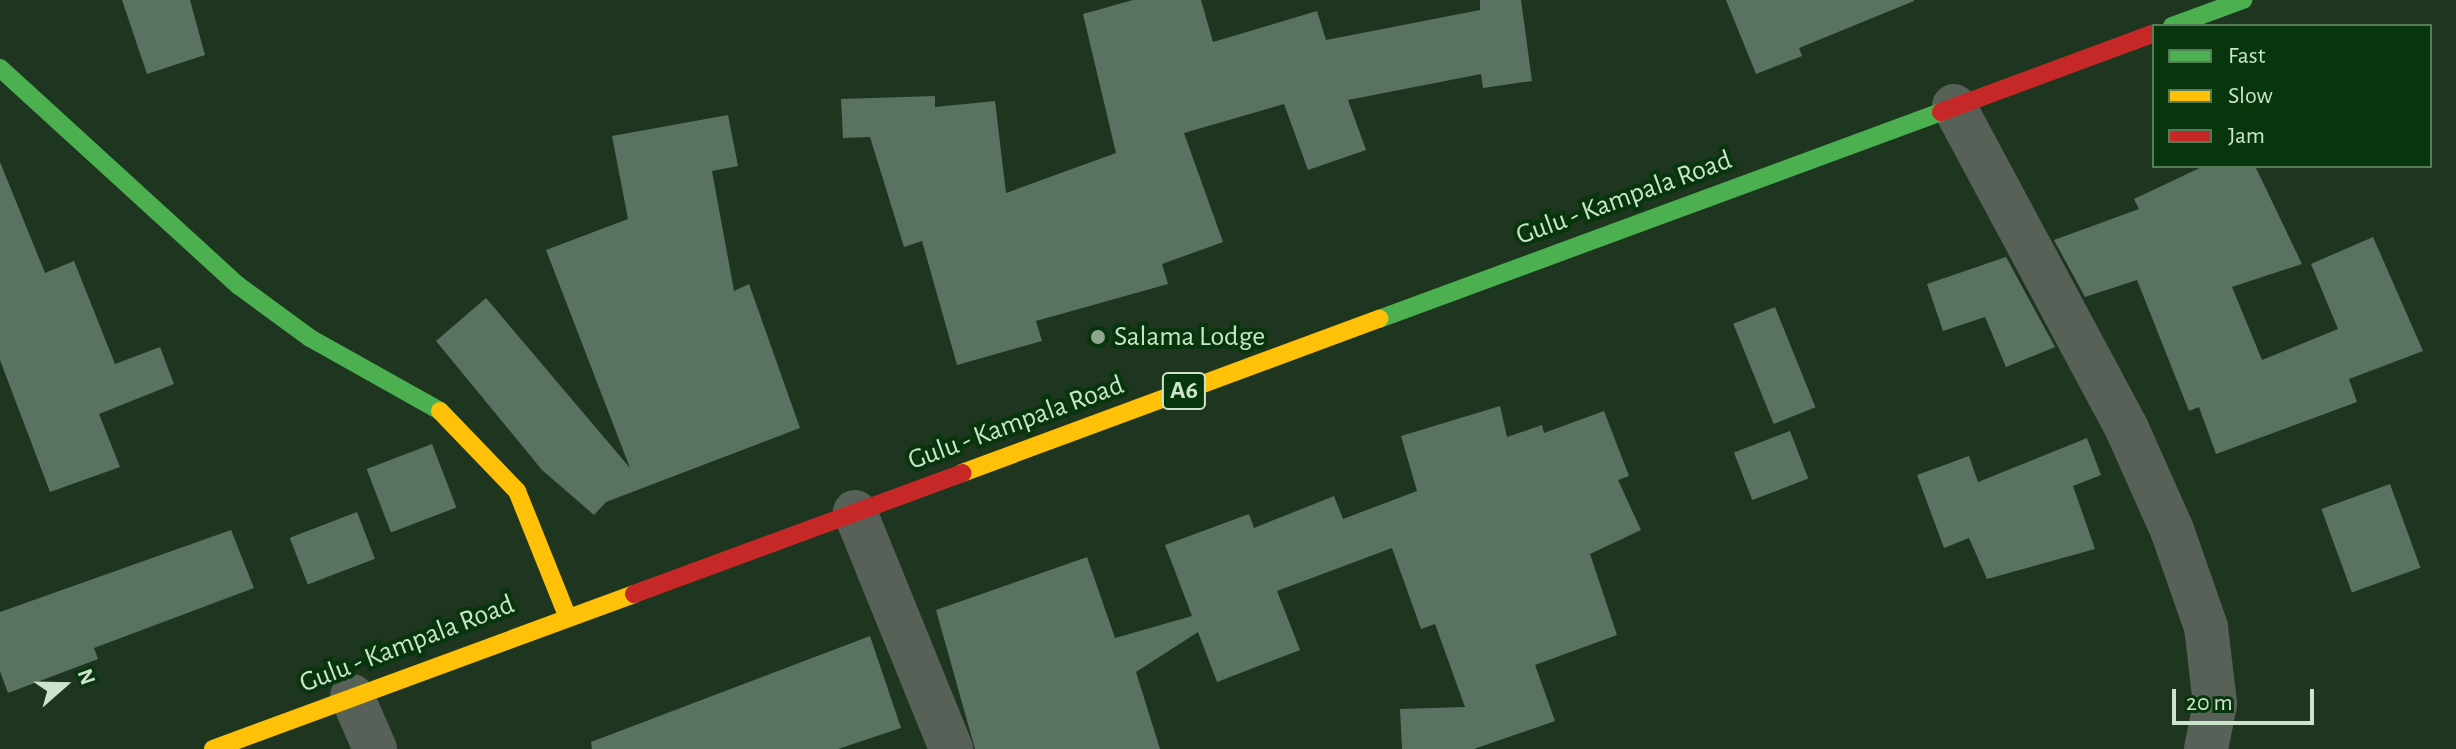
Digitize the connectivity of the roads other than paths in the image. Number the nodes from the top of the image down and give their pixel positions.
1 (2243, 0) edge
2 (2177, 24) edge
3 (2152, 34) edge
4 (0, 68) edge
5 (1954, 106) junction
6 (855, 512) junction
7 (566, 613) junction
8 (352, 696) junction
9 (213, 749) edge
10 (375, 749) edge
11 (951, 749) edge
12 (2206, 749) edge

1 - 2 main road
3 - 5 main road, Gulu - Kampala Road / A6
4 - 7 main road
5 - 6 main road, Gulu - Kampala Road / A6
5 - 12 street
6 - 7 main road, Gulu - Kampala Road / A6
6 - 11 street
7 - 8 main road, Gulu - Kampala Road / A6
8 - 9 main road, Gulu - Kampala Road / A6
8 - 10 street

